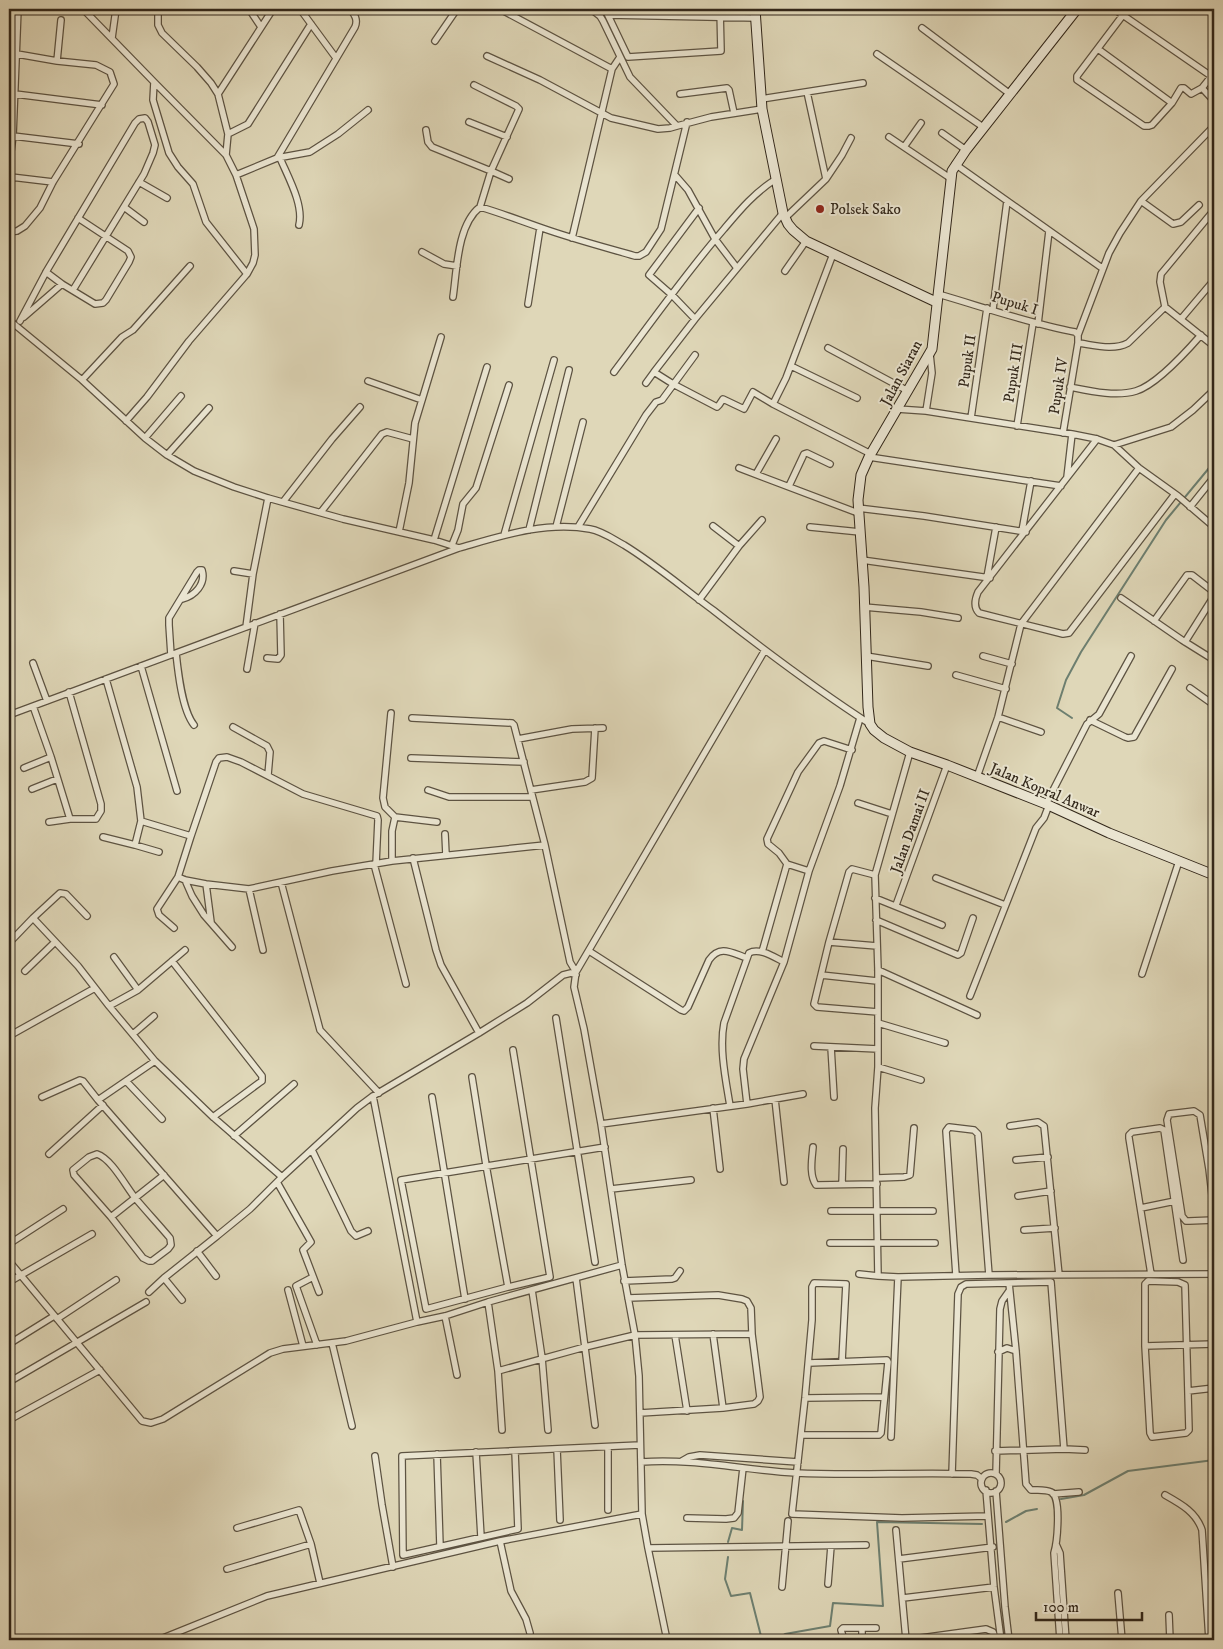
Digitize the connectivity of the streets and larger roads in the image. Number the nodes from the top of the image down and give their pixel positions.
1 (18, 9) edge
2 (83, 9) edge
3 (116, 9) edge
4 (158, 9) edge
5 (248, 9) edge
6 (273, 9) edge
7 (300, 9) edge
8 (350, 9) edge
9 (457, 9) edge
10 (500, 9) edge
11 (591, 9) edge
12 (720, 9) edge
13 (1077, 9) edge
14 (1114, 9) edge
15 (606, 12) edge
16 (756, 14) edge
17 (1123, 15) junction
18 (720, 17) junction
19 (61, 20) dead end
20 (311, 24) junction
21 (261, 27) junction
22 (922, 28) dead end
23 (112, 38) junction
24 (435, 41) dead end
25 (1098, 49) junction
26 (17, 54) junction
27 (876, 54) dead end
28 (487, 56) dead end
29 (620, 57) junction
30 (336, 58) junction
31 (57, 61) junction
32 (612, 69) junction
33 (1213, 75) edge
34 (154, 82) junction
35 (863, 83) dead end
36 (474, 85) dead end
37 (1202, 88) junction
38 (807, 92) junction
39 (15, 94) junction
40 (218, 94) junction
41 (680, 94) dead end
42 (1010, 94) junction
43 (761, 99) junction
44 (1214, 101) edge
45 (1172, 103) junction
46 (102, 105) junction
47 (762, 109) junction
48 (368, 110) dead end
49 (601, 114) junction
50 (734, 114) junction
51 (469, 122) dead end
52 (687, 122) junction
53 (921, 122) dead end
54 (678, 126) junction
55 (1214, 126) edge
56 (983, 127) junction
57 (426, 130) dead end
58 (942, 132) dead end
59 (228, 134) junction
60 (13, 136) junction
61 (507, 137) junction
62 (888, 137) dead end
63 (850, 138) dead end
64 (78, 144) junction
65 (904, 147) junction
66 (966, 150) junction
67 (226, 155) junction
68 (278, 158) junction
69 (955, 164) junction
70 (491, 171) junction
71 (236, 175) junction
72 (675, 175) junction
73 (11, 177) junction
74 (950, 178) junction
75 (508, 179) dead end
76 (776, 179) junction
77 (826, 179) junction
78 (54, 182) junction
79 (139, 182) junction
80 (167, 198) dead end
81 (1007, 201) junction
82 (1141, 201) junction
83 (1199, 205) dead end
84 (124, 207) junction
85 (480, 207) junction
86 (699, 208) junction
87 (1214, 210) edge
88 (784, 216) junction
89 (78, 218) junction
90 (144, 222) dead end
91 (299, 225) dead end
92 (540, 228) junction
93 (1049, 231) junction
94 (9, 232) edge
95 (106, 236) junction
96 (572, 238) junction
97 (715, 239) junction
98 (806, 241) junction
99 (422, 252) dead end
100 (833, 254) junction
101 (190, 266) dead end
102 (457, 266) junction
103 (737, 268) junction
104 (1102, 268) junction
105 (786, 271) dead end
106 (46, 272) junction
107 (247, 274) junction
108 (1214, 280) edge
109 (62, 284) junction
110 (73, 290) junction
111 (672, 295) junction
112 (453, 297) dead end
113 (937, 298) junction
114 (528, 304) dead end
115 (1165, 307) junction
116 (990, 309) junction
117 (695, 319) junction
118 (1181, 319) junction
119 (9, 320) edge
120 (18, 323) junction
121 (1036, 323) junction
122 (1078, 334) junction
123 (1201, 335) junction
124 (441, 338) dead end
125 (1078, 343) junction
126 (1214, 346) edge
127 (828, 348) dead end
128 (930, 354) junction
129 (695, 355) dead end
130 (554, 360) dead end
131 (790, 366) junction
132 (487, 367) dead end
133 (570, 370) dead end
134 (614, 372) dead end
135 (654, 372) junction
136 (82, 380) junction
137 (368, 381) dead end
138 (646, 384) dead end
139 (673, 384) junction
140 (509, 385) dead end
141 (1070, 387) junction
142 (1214, 390) edge
143 (908, 391) junction
144 (181, 396) dead end
145 (857, 398) dead end
146 (422, 400) junction
147 (773, 404) junction
148 (360, 407) dead end
149 (209, 408) dead end
150 (897, 409) junction
151 (926, 411) junction
152 (971, 418) junction
153 (126, 421) junction
154 (583, 422) dead end
155 (1017, 426) junction
156 (1063, 433) junction
157 (1072, 434) junction
158 (145, 438) junction
159 (413, 439) junction
160 (776, 439) dead end
161 (1097, 439) junction
162 (1114, 445) junction
163 (167, 455) junction
164 (870, 455) junction
165 (830, 464) dead end
166 (740, 468) dead end
167 (1139, 468) junction
168 (756, 474) junction
169 (1214, 477) edge
170 (1067, 478) junction
171 (1030, 481) junction
172 (788, 486) junction
173 (1061, 486) junction
174 (1176, 495) junction
175 (268, 498) junction
176 (283, 502) junction
177 (1188, 506) junction
178 (858, 511) junction
179 (320, 512) junction
180 (762, 520) dead end
181 (713, 526) dead end
182 (556, 527) junction
183 (578, 527) junction
184 (810, 527) dead end
185 (996, 527) junction
186 (1214, 527) edge
187 (528, 530) junction
188 (399, 532) junction
189 (860, 532) junction
190 (1024, 532) junction
191 (504, 535) junction
192 (434, 540) junction
193 (452, 545) junction
194 (738, 546) junction
195 (459, 548) junction
196 (862, 560) junction
197 (234, 571) dead end
198 (253, 574) junction
199 (988, 577) junction
200 (1214, 594) edge
201 (1121, 598) dead end
202 (182, 599) junction
203 (699, 600) junction
204 (864, 607) junction
205 (280, 614) junction
206 (958, 618) dead end
207 (1154, 621) junction
208 (255, 623) junction
209 (1021, 624) junction
210 (246, 627) junction
211 (1185, 642) junction
212 (765, 650) junction
213 (174, 654) junction
214 (866, 656) junction
215 (982, 656) dead end
216 (1131, 656) dead end
217 (266, 658) dead end
218 (1214, 659) edge
219 (33, 662) dead end
220 (1012, 664) junction
221 (141, 666) junction
222 (928, 666) dead end
223 (247, 669) dead end
224 (1172, 669) dead end
225 (956, 675) dead end
226 (106, 679) junction
227 (1190, 688) dead end
228 (1006, 689) junction
229 (69, 692) junction
230 (47, 701) junction
231 (1214, 705) edge
232 (32, 706) junction
233 (391, 713) dead end
234 (9, 715) edge
235 (998, 717) junction
236 (412, 718) dead end
237 (860, 718) junction
238 (1090, 720) junction
239 (870, 724) junction
240 (194, 725) dead end
241 (232, 727) dead end
242 (595, 728) junction
243 (603, 728) dead end
244 (1041, 732) dead end
245 (518, 739) junction
246 (852, 750) junction
247 (910, 752) junction
248 (51, 757) junction
249 (411, 758) dead end
250 (524, 762) junction
251 (947, 765) junction
252 (24, 768) dead end
253 (268, 775) junction
254 (977, 777) junction
255 (58, 779) junction
256 (32, 788) dead end
257 (428, 790) dead end
258 (177, 791) dead end
259 (532, 794) junction
260 (858, 803) dead end
261 (1047, 805) junction
262 (892, 814) junction
263 (395, 817) junction
264 (70, 819) junction
265 (140, 821) junction
266 (49, 822) dead end
267 (437, 822) dead end
268 (444, 834) dead end
269 (191, 836) junction
270 (103, 837) dead end
271 (545, 844) junction
272 (135, 845) junction
273 (159, 852) dead end
274 (446, 855) junction
275 (413, 858) junction
276 (392, 861) junction
277 (1178, 861) junction
278 (375, 864) junction
279 (787, 864) junction
280 (808, 871) junction
281 (875, 875) junction
282 (1214, 875) edge
283 (178, 877) junction
284 (936, 878) dead end
285 (185, 880) junction
286 (281, 882) junction
287 (206, 884) junction
288 (249, 889) junction
289 (875, 898) junction
290 (896, 905) junction
291 (1005, 905) junction
292 (87, 916) dead end
293 (33, 918) junction
294 (973, 918) dead end
295 (876, 920) junction
296 (211, 922) junction
297 (942, 926) dead end
298 (174, 928) dead end
299 (55, 942) junction
300 (829, 942) junction
301 (9, 943) edge
302 (877, 946) junction
303 (232, 947) dead end
304 (185, 950) dead end
305 (263, 950) dead end
306 (589, 950) junction
307 (762, 952) junction
308 (114, 956) dead end
309 (747, 958) junction
310 (172, 961) junction
311 (784, 962) junction
312 (878, 970) junction
313 (25, 971) dead end
314 (576, 973) junction
315 (1142, 974) dead end
316 (821, 975) junction
317 (877, 981) junction
318 (406, 984) dead end
319 (95, 988) junction
320 (138, 990) junction
321 (970, 996) dead end
322 (109, 1006) junction
323 (878, 1012) junction
324 (977, 1015) dead end
325 (154, 1016) dead end
326 (556, 1018) dead end
327 (878, 1023) junction
328 (479, 1033) junction
329 (133, 1034) junction
330 (9, 1036) edge
331 (944, 1043) dead end
332 (814, 1046) dead end
333 (831, 1046) junction
334 (878, 1049) junction
335 (513, 1050) dead end
336 (155, 1061) junction
337 (878, 1067) junction
338 (472, 1077) dead end
339 (921, 1080) dead end
340 (126, 1081) junction
341 (294, 1084) dead end
342 (379, 1093) junction
343 (803, 1094) dead end
344 (373, 1096) junction
345 (42, 1097) dead end
346 (432, 1097) dead end
347 (834, 1097) dead end
348 (775, 1099) junction
349 (101, 1103) junction
350 (747, 1104) junction
351 (730, 1106) junction
352 (713, 1108) junction
353 (213, 1117) junction
354 (162, 1119) dead end
355 (601, 1124) junction
356 (1010, 1126) dead end
357 (914, 1128) dead end
358 (234, 1136) junction
359 (604, 1147) junction
360 (813, 1147) dead end
361 (844, 1149) dead end
362 (312, 1150) junction
363 (578, 1151) junction
364 (49, 1154) dead end
365 (1048, 1157) junction
366 (530, 1158) junction
367 (1016, 1160) dead end
368 (486, 1165) junction
369 (720, 1169) dead end
370 (444, 1172) junction
371 (164, 1175) junction
372 (282, 1177) junction
373 (691, 1180) dead end
374 (877, 1181) junction
375 (277, 1182) junction
376 (784, 1182) dead end
377 (842, 1184) junction
378 (610, 1189) junction
379 (1051, 1191) junction
380 (1018, 1196) dead end
381 (135, 1198) junction
382 (1175, 1201) junction
383 (1141, 1208) junction
384 (63, 1209) dead end
385 (878, 1210) junction
386 (831, 1211) dead end
387 (934, 1211) dead end
388 (1214, 1212) edge
389 (111, 1217) junction
390 (1214, 1220) edge
391 (1055, 1228) junction
392 (1024, 1230) dead end
393 (368, 1231) dead end
394 (92, 1234) dead end
395 (217, 1236) junction
396 (878, 1242) junction
397 (830, 1243) dead end
398 (936, 1243) dead end
399 (9, 1244) edge
400 (198, 1252) junction
401 (1183, 1260) dead end
402 (9, 1261) edge
403 (595, 1262) dead end
404 (622, 1265) junction
405 (680, 1271) dead end
406 (859, 1274) dead end
407 (1151, 1274) junction
408 (1214, 1274) edge
409 (956, 1275) junction
410 (989, 1275) junction
411 (1059, 1275) junction
412 (21, 1276) junction
413 (216, 1276) dead end
414 (313, 1276) junction
415 (878, 1276) junction
416 (898, 1277) junction
417 (164, 1278) junction
418 (576, 1278) junction
419 (116, 1280) dead end
420 (624, 1281) junction
421 (9, 1282) edge
422 (1009, 1283) junction
423 (508, 1287) junction
424 (288, 1290) dead end
425 (532, 1290) junction
426 (1009, 1291) junction
427 (149, 1292) dead end
428 (319, 1292) dead end
429 (628, 1298) junction
430 (465, 1299) junction
431 (182, 1300) dead end
432 (146, 1302) dead end
433 (488, 1302) junction
434 (446, 1316) junction
435 (55, 1318) junction
436 (417, 1322) junction
437 (713, 1334) junction
438 (752, 1334) junction
439 (635, 1335) junction
440 (674, 1335) junction
441 (76, 1342) junction
442 (332, 1343) junction
443 (9, 1344) edge
444 (1185, 1344) junction
445 (1214, 1344) edge
446 (317, 1345) junction
447 (303, 1346) junction
448 (1145, 1346) junction
449 (585, 1347) junction
450 (1016, 1351) junction
451 (998, 1352) junction
452 (542, 1358) junction
453 (842, 1361) junction
454 (808, 1363) junction
455 (100, 1370) junction
456 (498, 1370) junction
457 (457, 1376) dead end
458 (9, 1382) edge
459 (1214, 1388) edge
460 (1188, 1391) junction
461 (884, 1396) junction
462 (805, 1398) junction
463 (724, 1408) junction
464 (687, 1411) junction
465 (640, 1414) junction
466 (9, 1420) edge
467 (595, 1425) dead end
468 (352, 1426) dead end
469 (502, 1430) dead end
470 (548, 1430) dead end
471 (801, 1435) junction
472 (892, 1437) dead end
473 (640, 1445) junction
474 (608, 1447) junction
475 (557, 1449) junction
476 (1064, 1449) junction
477 (1024, 1450) junction
478 (1085, 1450) dead end
479 (516, 1451) junction
480 (995, 1451) junction
481 (476, 1452) junction
482 (437, 1454) junction
483 (375, 1456) dead end
484 (741, 1457) junction
485 (682, 1461) junction
486 (641, 1462) junction
487 (798, 1462) junction
488 (741, 1468) junction
489 (797, 1473) junction
490 (952, 1474) junction
491 (996, 1474) junction
492 (982, 1479) junction
493 (986, 1490) junction
494 (996, 1491) junction
495 (1079, 1492) dead end
496 (1053, 1494) junction
497 (1165, 1495) dead end
498 (608, 1510) dead end
499 (642, 1514) junction
500 (988, 1516) junction
501 (687, 1518) dead end
502 (560, 1520) dead end
503 (788, 1521) dead end
504 (237, 1528) dead end
505 (896, 1530) dead end
506 (481, 1536) junction
507 (500, 1542) junction
508 (311, 1544) junction
509 (1056, 1544) junction
510 (440, 1546) junction
511 (831, 1546) junction
512 (866, 1546) dead end
513 (1000, 1546) junction
514 (786, 1547) junction
515 (991, 1547) junction
516 (648, 1548) junction
517 (899, 1559) junction
518 (393, 1568) junction
519 (226, 1570) dead end
520 (320, 1583) junction
521 (828, 1584) dead end
522 (782, 1587) dead end
523 (994, 1587) junction
524 (1118, 1593) dead end
525 (903, 1598) junction
526 (1169, 1615) dead end
527 (862, 1628) junction
528 (876, 1628) dead end
529 (530, 1634) dead end
530 (158, 1640) edge
531 (667, 1640) edge
532 (844, 1640) edge
533 (862, 1640) edge
534 (906, 1640) edge
535 (996, 1640) edge
536 (1001, 1640) edge
537 (1008, 1640) edge
538 (1060, 1640) edge
539 (1066, 1640) edge
540 (1122, 1640) edge
541 (1170, 1640) edge
542 (1209, 1640) edge

1 - 26 street
2 - 23 street
3 - 23 street
4 - 40 street
5 - 21 street
6 - 21 street
7 - 20 street
8 - 30 street
9 - 24 street
10 - 32 street
11 - 29 street
12 - 18 street
13 - 42 street, Jalan Siaran
14 - 17 street
15 - 18 street
15 - 18 street
16 - 18 street
16 - 43 street
17 - 25 street
17 - 33 street
19 - 31 street
20 - 30 street
20 - 59 street
21 - 40 street
22 - 42 street
23 - 34 street
25 - 45 street
25 - 45 street
26 - 31 street
26 - 39 street
27 - 56 street
28 - 49 street
29 - 32 street
29 - 54 street
30 - 68 street
31 - 46 street
32 - 49 street
33 - 37 street
34 - 67 street
34 - 107 street
35 - 38 street
36 - 61 street
37 - 44 street
37 - 45 street
38 - 43 street
38 - 77 street
39 - 46 street
39 - 60 street
40 - 59 street
41 - 50 street
42 - 56 street, Jalan Siaran
43 - 47 street
46 - 64 street
47 - 50 street
47 - 76 street
48 - 68 street
49 - 54 street
49 - 96 street
50 - 52 street
51 - 61 street
52 - 54 street
52 - 72 street
53 - 65 street
55 - 82 street
56 - 66 street, Jalan Siaran
57 - 70 street
58 - 66 street
59 - 67 street
60 - 64 street
60 - 73 street
61 - 70 street
62 - 65 street
63 - 77 street
64 - 78 street
65 - 74 street
66 - 69 street, Jalan Siaran
67 - 71 street
68 - 71 street
68 - 91 street
69 - 74 street, Jalan Siaran
69 - 81 street
70 - 75 street
70 - 85 street
71 - 107 street
72 - 86 street
72 - 96 street
73 - 78 street
73 - 94 street
74 - 113 street, Jalan Siaran
76 - 88 street
76 - 97 street
77 - 88 street
78 - 94 street
79 - 80 street
79 - 84 street
79 - 89 street
81 - 93 street
81 - 116 street, Pupuk II
82 - 83 street
82 - 104 street
84 - 90 street
84 - 95 street
85 - 92 street
85 - 102 street
86 - 97 street
86 - 111 street
87 - 115 street
88 - 98 street
88 - 103 street
89 - 95 street
89 - 106 street
92 - 96 street
92 - 114 street
93 - 104 street
93 - 121 street, Pupuk III
95 - 110 street
95 - 110 street
97 - 103 street
97 - 111 street
98 - 100 street
98 - 105 street
99 - 102 street
100 - 113 street
100 - 131 street
101 - 136 street
102 - 112 street
103 - 117 street
104 - 122 street
106 - 109 street
106 - 120 street
107 - 153 street
108 - 118 street
109 - 110 street
109 - 120 street
111 - 117 street
111 - 134 street
113 - 116 street, Pupuk I
113 - 128 street, Jalan Siaran
115 - 118 street
115 - 125 street
116 - 121 street, Pupuk I
116 - 152 street, Pupuk II
117 - 135 street
118 - 123 street
119 - 120 street
120 - 136 street
121 - 122 street, Pupuk I
121 - 155 street, Pupuk III
122 - 125 street
123 - 126 street
123 - 141 street
124 - 146 street
125 - 141 street, Pupuk IV
127 - 143 street
128 - 143 street, Jalan Siaran
128 - 151 street
129 - 139 street
130 - 191 street
131 - 145 street
131 - 147 street
132 - 192 street
133 - 187 street
135 - 138 street
135 - 139 street
136 - 153 street
137 - 146 street
139 - 147 street
139 - 183 street
140 - 193 street
141 - 156 street, Pupuk IV
142 - 162 street
143 - 150 street, Jalan Siaran
144 - 158 street
146 - 159 street
147 - 164 street
148 - 176 street
149 - 163 street
150 - 151 street
150 - 164 street, Jalan Siaran
151 - 152 street
152 - 155 street
153 - 158 street
154 - 182 street
155 - 156 street
156 - 157 street
157 - 161 street
157 - 170 street
158 - 163 street
159 - 179 street
159 - 188 street
160 - 168 street
161 - 162 street
161 - 170 street
162 - 167 street
163 - 175 street
164 - 171 street
164 - 178 street, Jalan Siaran
165 - 172 street
166 - 168 street
167 - 174 street
167 - 209 street
168 - 172 street
169 - 177 street
170 - 173 street
171 - 173 street
171 - 190 street
172 - 178 street
173 - 190 street
174 - 177 street
174 - 209 street
175 - 176 street
175 - 198 street
176 - 179 street
177 - 186 street
178 - 185 street
178 - 189 street, Jalan Siaran
179 - 188 street
180 - 194 street
181 - 194 street
182 - 183 street
182 - 187 street
183 - 203 street
184 - 189 street
185 - 190 street
185 - 199 street
187 - 191 street
188 - 192 street
189 - 196 street, Jalan Siaran
190 - 199 street
191 - 195 street
192 - 193 street
193 - 195 street
194 - 203 street
195 - 205 street
196 - 199 street
196 - 204 street, Jalan Siaran
197 - 198 street
198 - 210 street
199 - 209 street
200 - 207 street
200 - 211 street
201 - 207 street
202 - 202 street
202 - 213 street
203 - 212 street
204 - 206 street
204 - 214 street, Jalan Siaran
205 - 208 street
205 - 217 street
207 - 211 street
208 - 210 street
208 - 223 street
209 - 220 street
210 - 213 street
211 - 218 street
212 - 237 street
212 - 306 street
213 - 221 street
213 - 240 street
214 - 222 street
214 - 239 street, Jalan Siaran
215 - 220 street
216 - 238 street
219 - 230 street
220 - 228 street
221 - 226 street
221 - 258 street
224 - 238 street
225 - 228 street
226 - 229 street
226 - 265 street
227 - 231 street
228 - 235 street
229 - 230 street
229 - 264 street
230 - 232 street
232 - 234 street
232 - 248 street
233 - 263 street
235 - 244 street
235 - 254 street
236 - 245 street
237 - 239 street
237 - 246 street
238 - 261 street
239 - 247 street, Jalan Kopral Anwar
241 - 253 street
242 - 243 street
242 - 245 street
242 - 259 street
245 - 250 street
246 - 279 street
246 - 280 street
247 - 251 street, Jalan Kopral Anwar
247 - 262 street
248 - 252 street
248 - 255 street
249 - 250 street
250 - 259 street
251 - 254 street, Jalan Kopral Anwar
251 - 290 street, Jalan Damai II
253 - 269 street
253 - 278 street
254 - 261 street, Jalan Kopral Anwar
255 - 256 street
255 - 264 street
257 - 259 street
259 - 271 street
260 - 262 street
261 - 277 street, Jalan Kopral Anwar
261 - 291 street
262 - 281 street
263 - 267 street
263 - 276 street
264 - 266 street
265 - 269 street
265 - 272 street
268 - 274 street
269 - 283 street
270 - 272 street
271 - 274 street
271 - 314 street
272 - 273 street
274 - 275 street
275 - 276 street
275 - 328 street
276 - 278 street
277 - 282 street, Jalan Kopral Anwar
277 - 315 street
278 - 286 street
278 - 318 street
279 - 280 street
279 - 307 street
280 - 311 street
281 - 289 street
281 - 300 street
283 - 285 street
283 - 298 street
284 - 291 street
285 - 287 street
285 - 296 street
286 - 288 street
286 - 342 street
287 - 288 street
287 - 296 street
288 - 305 street
289 - 290 street
289 - 295 street
290 - 297 street
291 - 321 street
292 - 293 street
293 - 299 street
293 - 301 street
294 - 295 street
295 - 302 street
296 - 303 street
299 - 313 street
299 - 319 street
300 - 302 street
300 - 316 street
302 - 312 street
304 - 310 street
306 - 309 street
306 - 314 street
307 - 309 street
307 - 311 street
308 - 320 street
309 - 351 street
310 - 320 street
310 - 353 street
311 - 350 street
312 - 317 street
312 - 324 street
314 - 328 street
314 - 355 street
316 - 317 street
316 - 323 street
317 - 323 street
319 - 322 street
319 - 330 street
320 - 322 street
322 - 329 street
323 - 327 street
325 - 329 street
326 - 363 street
327 - 331 street
327 - 334 street
328 - 342 street
329 - 336 street
332 - 333 street
333 - 334 street
333 - 347 street
334 - 337 street
335 - 366 street
336 - 340 street
336 - 353 street
337 - 339 street
337 - 374 street
338 - 368 street
340 - 349 street
340 - 354 street
341 - 358 street
342 - 344 street
343 - 348 street
344 - 362 street
344 - 436 street
345 - 349 street
346 - 370 street
348 - 350 street
348 - 376 street
349 - 364 street
349 - 371 street
350 - 351 street
351 - 352 street
352 - 355 street
352 - 369 street
353 - 358 street
355 - 359 street
356 - 365 street
357 - 374 street
358 - 372 street
359 - 363 street
359 - 378 street
360 - 377 street
361 - 377 street
362 - 372 street
362 - 393 street
363 - 366 street
363 - 403 street
365 - 367 street
365 - 379 street
366 - 368 street
366 - 423 street
368 - 370 street
368 - 423 street
370 - 430 street
370 - 430 street
371 - 381 street
371 - 395 street
372 - 375 street
373 - 378 street
374 - 377 street
374 - 385 street
375 - 395 street
375 - 414 street
378 - 404 street
379 - 380 street
379 - 391 street
381 - 389 street
381 - 389 street
381 - 389 street
382 - 383 street
382 - 383 street
382 - 401 street
383 - 407 street
384 - 399 street
385 - 386 street
385 - 387 street
385 - 396 street
388 - 390 street
391 - 392 street
391 - 411 street
394 - 412 street
395 - 400 street
396 - 397 street
396 - 398 street
396 - 415 street
400 - 413 street
400 - 417 street
402 - 412 street
404 - 418 street
404 - 420 street
405 - 420 street
406 - 415 street
407 - 408 street
407 - 411 street
409 - 410 street
409 - 410 street
409 - 416 street
410 - 411 street
412 - 421 street
412 - 435 street
414 - 428 street
414 - 446 street
415 - 416 street
416 - 472 street
417 - 427 street
417 - 431 street
418 - 425 street
418 - 449 street
419 - 435 street
420 - 429 street
422 - 426 street
422 - 476 street
422 - 490 street
423 - 430 street
424 - 447 street
425 - 433 street
425 - 452 street
426 - 450 street
426 - 451 street
429 - 438 street
429 - 439 street
432 - 441 street
433 - 434 street
433 - 456 street
434 - 436 street
434 - 457 street
435 - 441 street
435 - 443 street
436 - 442 street
437 - 438 street
437 - 440 street
437 - 463 street
438 - 463 street
439 - 440 street
439 - 449 street
439 - 465 street
440 - 464 street
441 - 455 street
441 - 458 street
442 - 446 street
442 - 468 street
444 - 445 street
444 - 448 street
444 - 448 street
444 - 460 street
446 - 447 street
447 - 455 street
448 - 460 street
449 - 452 street
449 - 467 street
450 - 451 street
450 - 477 street
451 - 480 street
452 - 456 street
452 - 470 street
453 - 454 street
453 - 454 street
453 - 461 street
454 - 462 street
455 - 466 street
456 - 469 street
459 - 460 street
461 - 462 street
461 - 471 street
462 - 471 street
463 - 464 street
464 - 465 street
465 - 473 street
471 - 487 street
473 - 474 street
473 - 486 street
474 - 475 street
474 - 498 street
475 - 479 street
475 - 502 street
476 - 477 street
476 - 478 street
477 - 480 street
477 - 496 street
479 - 481 street
479 - 506 street
480 - 491 street
481 - 482 street
481 - 506 street
482 - 510 street
482 - 510 street
483 - 518 street
484 - 485 street
484 - 487 street
484 - 488 street
485 - 486 street
485 - 488 street
486 - 499 street
487 - 489 street
488 - 489 street
488 - 501 street
489 - 490 street
489 - 500 street
490 - 492 street
491 - 492 street
491 - 494 street
492 - 493 street
493 - 494 street
493 - 500 street
494 - 513 street
495 - 496 street
496 - 509 street
497 - 542 street
499 - 507 street
499 - 516 street
500 - 515 street
503 - 514 street
504 - 508 street
505 - 517 street
506 - 510 street
507 - 518 street
507 - 529 street
508 - 519 street
508 - 520 street
509 - 538 street
509 - 539 street
511 - 512 street
511 - 514 street
511 - 521 street
513 - 515 street
513 - 537 street
514 - 516 street
514 - 522 street
515 - 517 street
515 - 523 street
516 - 531 street
517 - 525 street
518 - 520 street
520 - 530 street
523 - 525 street
523 - 536 street
524 - 540 street
525 - 534 street
526 - 541 street
527 - 528 street
527 - 532 street
527 - 533 street
534 - 535 street
536 - 537 street

